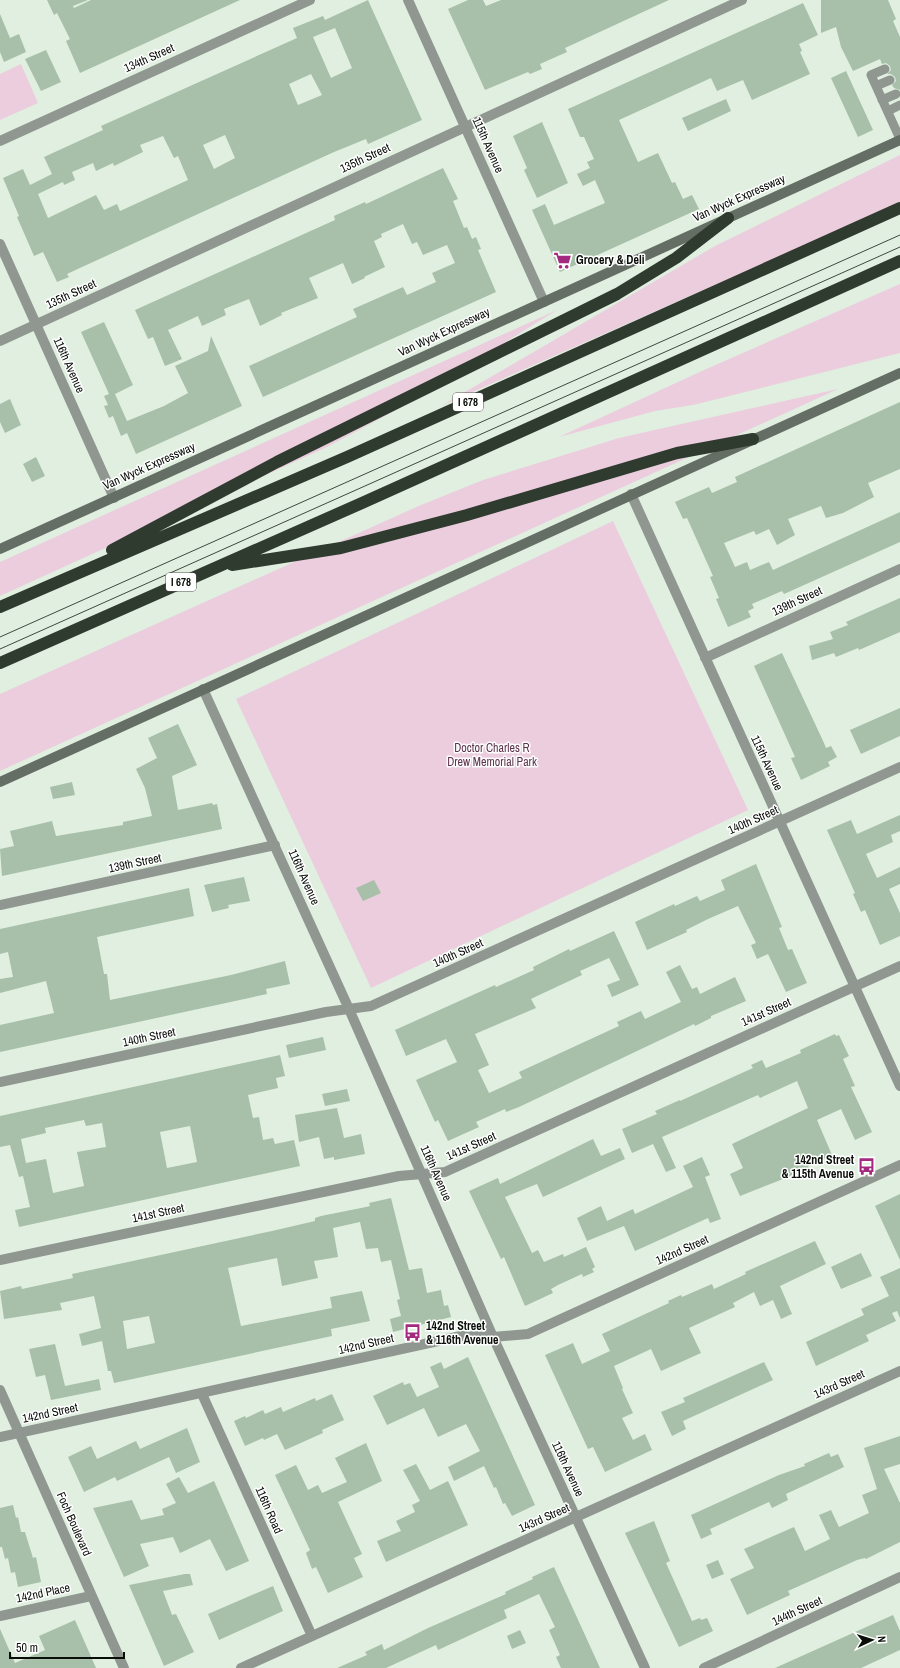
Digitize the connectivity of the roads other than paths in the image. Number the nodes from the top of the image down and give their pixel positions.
1 (310, 0) edge
2 (408, 0) edge
3 (742, 0) edge
4 (885, 68) dead end
5 (890, 80) dead end
6 (876, 86) junction
7 (896, 94) dead end
8 (882, 100) junction
9 (900, 105) edge
10 (888, 111) junction
11 (466, 126) junction
12 (0, 140) edge
13 (900, 140) edge
14 (900, 208) edge
15 (728, 218) junction
16 (0, 244) edge
17 (900, 261) edge
18 (544, 302) junction
19 (37, 324) junction
20 (0, 341) edge
21 (900, 373) edge
22 (753, 439) junction
23 (631, 494) junction
24 (114, 498) junction
25 (0, 549) edge
26 (214, 567) junction
27 (900, 569) edge
28 (34, 592) junction
29 (0, 607) edge
30 (705, 658) junction
31 (0, 662) edge
32 (204, 689) junction
33 (900, 767) edge
34 (0, 782) edge
35 (780, 822) junction
36 (275, 845) junction
37 (0, 905) edge
38 (900, 966) edge
39 (855, 986) junction
40 (349, 1009) junction
41 (0, 1082) edge
42 (900, 1086) edge
43 (900, 1165) edge
44 (422, 1174) junction
45 (0, 1260) edge
46 (493, 1338) junction
47 (900, 1370) edge
48 (0, 1390) edge
49 (202, 1394) junction
50 (20, 1433) junction
51 (0, 1437) edge
52 (576, 1518) junction
53 (900, 1577) edge
54 (92, 1596) junction
55 (0, 1616) edge
56 (312, 1636) junction
57 (124, 1668) edge
58 (241, 1668) edge
59 (645, 1668) edge
60 (704, 1668) edge

1 - 12 street, 134th Street
2 - 11 street, 115th Avenue
3 - 11 street, 135th Street
4 - 6 lane
5 - 6 lane
6 - 8 lane
7 - 8 lane
8 - 10 lane
9 - 10 lane
10 - 13 lane
11 - 18 street, 115th Avenue
11 - 19 street, 135th Street
13 - 15 main road, Van Wyck Expressway
14 - 28 highway, I 678
15 - 18 main road, Van Wyck Expressway
15 - 28 highway
16 - 19 street, 116th Avenue
17 - 26 highway, I 678
18 - 24 main road, Van Wyck Expressway
19 - 20 street, 135th Street
19 - 24 street, 116th Avenue
21 - 22 main road
22 - 23 main road
22 - 26 highway
23 - 30 street, 115th Avenue
23 - 32 main road
24 - 25 main road, Van Wyck Expressway
26 - 31 highway, I 678
27 - 30 street, 139th Street
28 - 29 highway, I 678
30 - 35 street, 115th Avenue
32 - 34 main road
32 - 36 street, 116th Avenue
33 - 35 street, 140th Street
35 - 39 street, 115th Avenue
35 - 40 street, 140th Street
36 - 37 street, 139th Street
36 - 40 street, 116th Avenue
38 - 39 street, 141st Street
39 - 42 street, 115th Avenue
39 - 44 street, 141st Street
40 - 41 street, 140th Street
40 - 44 street, 116th Avenue
43 - 46 street, 142nd Street
44 - 45 street, 141st Street
44 - 46 street, 116th Avenue
46 - 49 street, 142nd Street
46 - 52 street, 116th Avenue
47 - 52 street, 143rd Street
48 - 50 street, Foch Boulevard
49 - 50 street, 142nd Street
49 - 56 street, 116th Road
50 - 51 street, 142nd Street
50 - 54 street, Foch Boulevard
52 - 56 street, 143rd Street
52 - 59 street, 116th Avenue
53 - 60 street, 144th Street
54 - 55 street, 142nd Place
54 - 57 street, Foch Boulevard
56 - 58 street, 143rd Street

